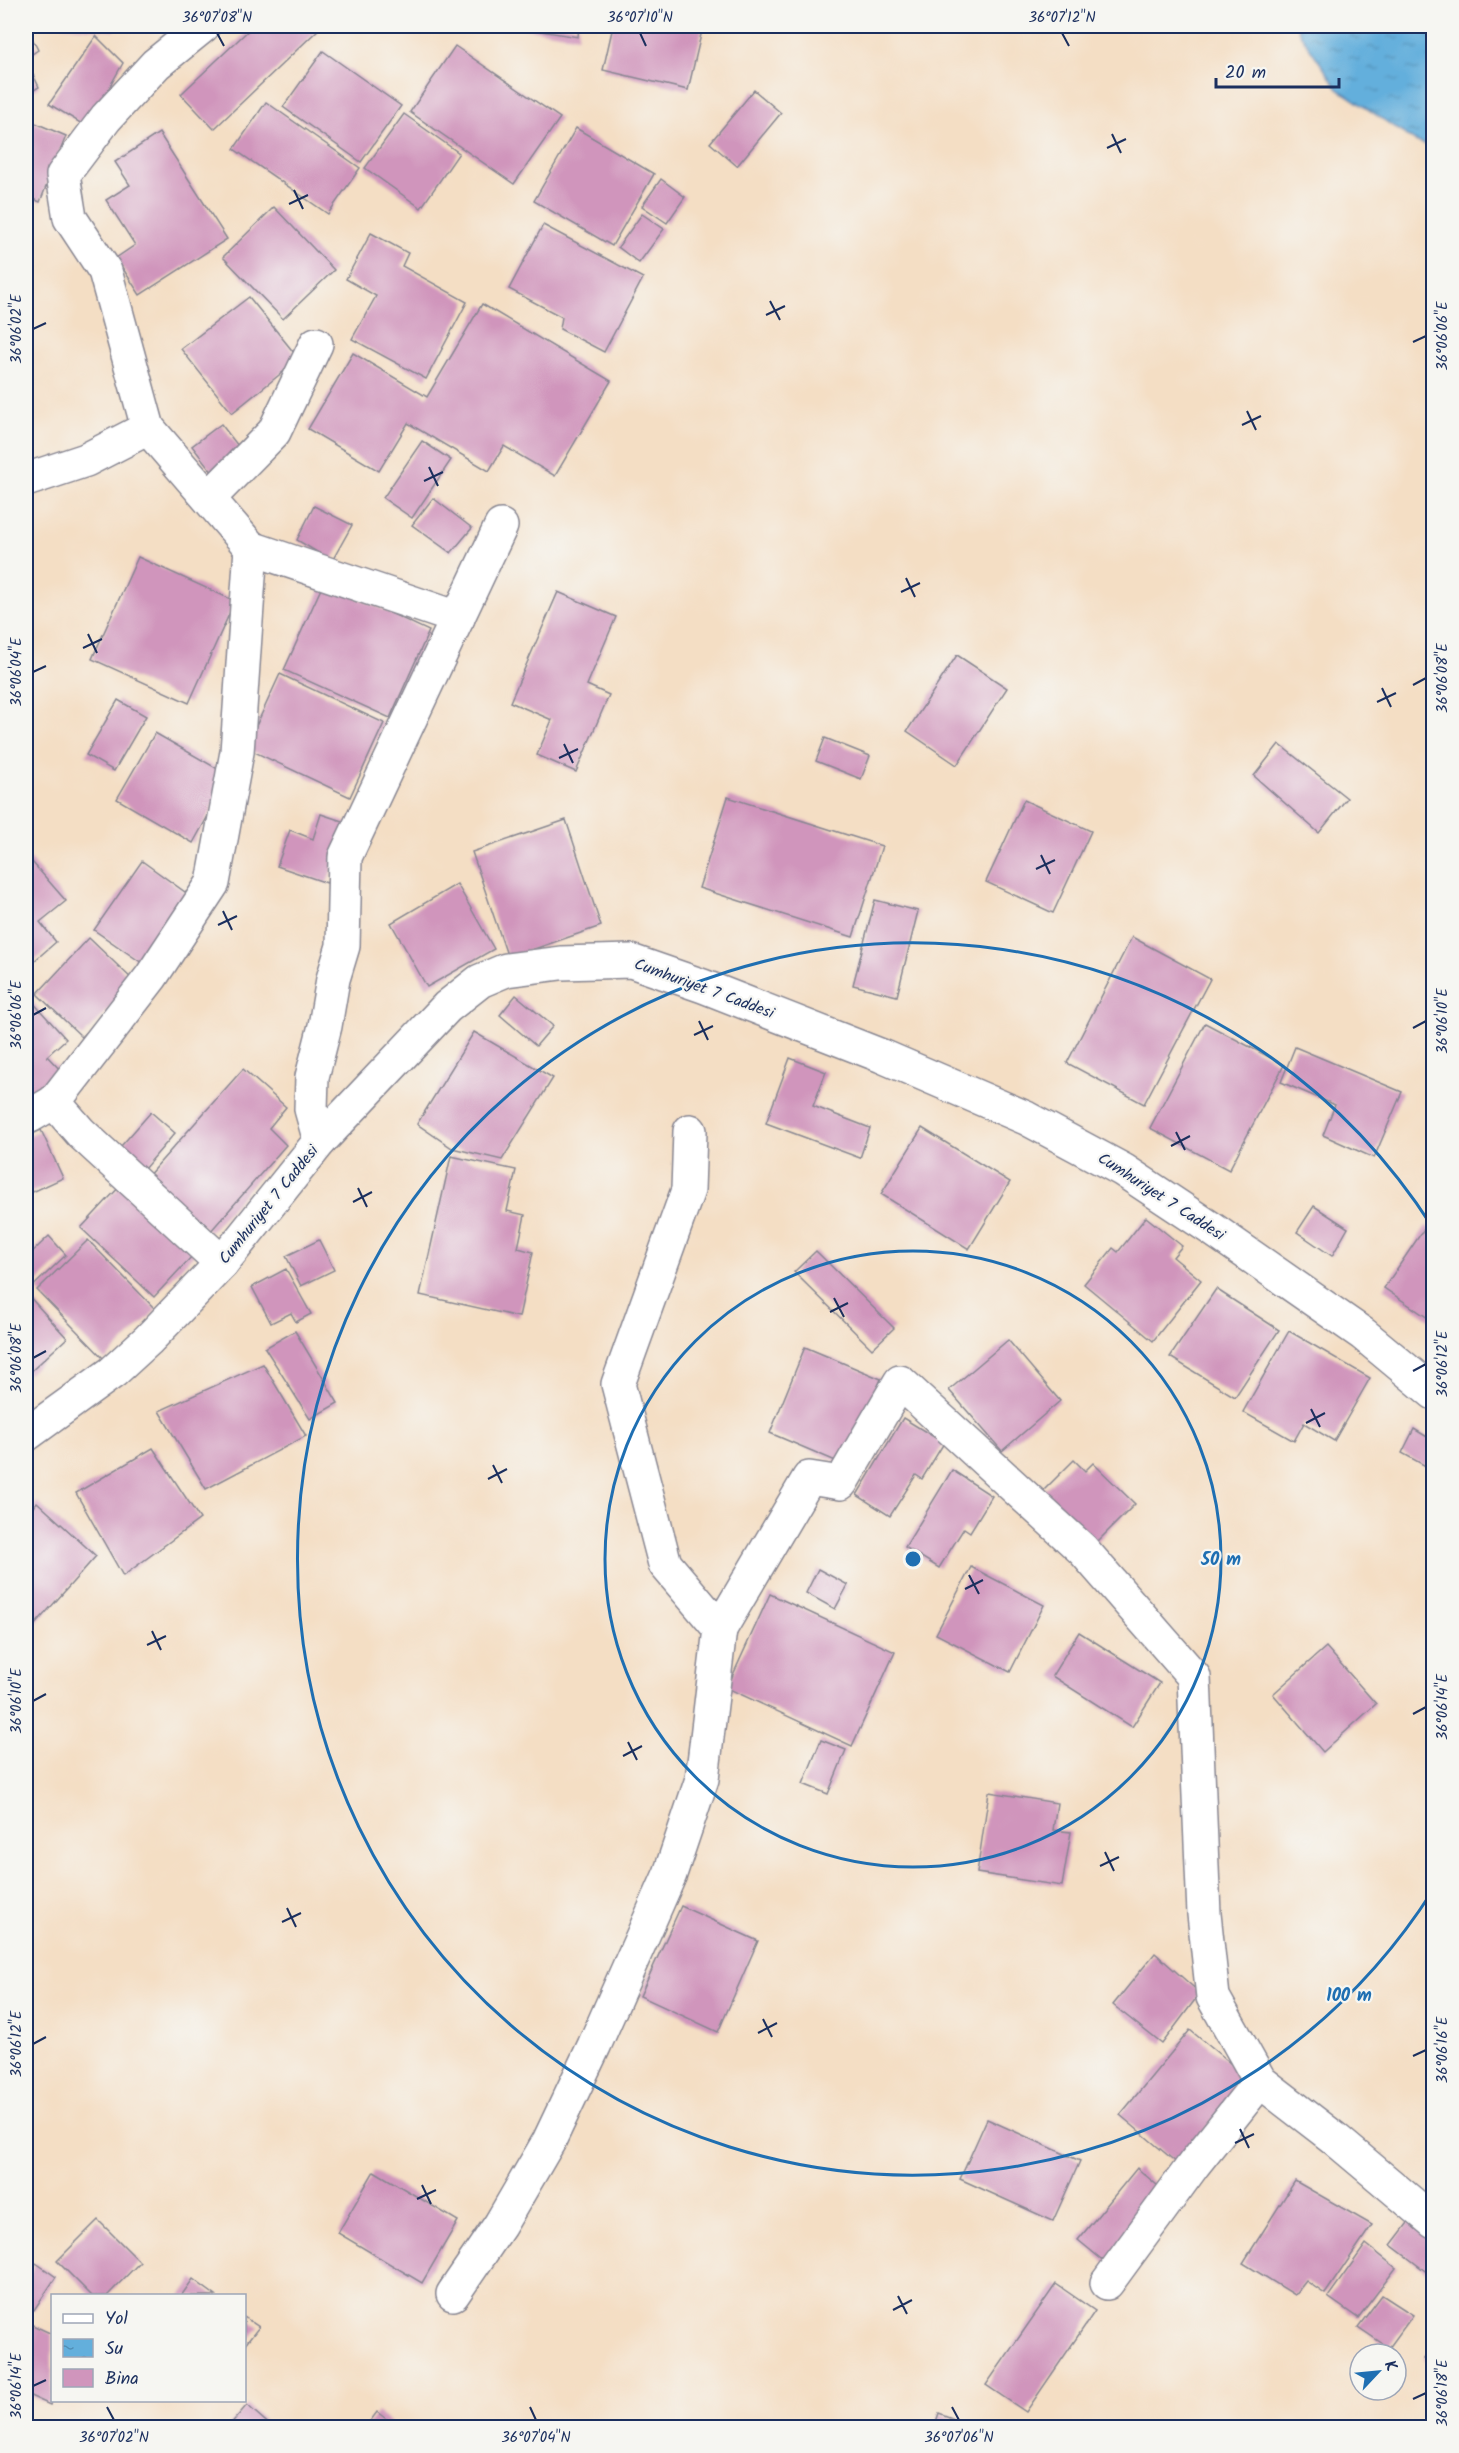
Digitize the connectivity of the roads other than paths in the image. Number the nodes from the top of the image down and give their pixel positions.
1 (203, 26) edge
2 (316, 344) dead end
3 (148, 428) junction
4 (26, 480) edge
5 (208, 498) junction
6 (501, 526) dead end
7 (251, 548) junction
8 (458, 618) junction
9 (40, 1107) edge
10 (690, 1131) dead end
11 (320, 1141) junction
12 (222, 1263) junction
13 (1434, 1393) edge
14 (26, 1434) edge
15 (720, 1629) junction
16 (1260, 2081) junction
17 (1434, 2222) edge
18 (1107, 2283) dead end
19 (453, 2294) dead end

1 - 3 street
2 - 5 street
3 - 4 street
3 - 5 street
5 - 7 street
6 - 8 street
7 - 8 street
7 - 9 street
8 - 11 street
9 - 12 street
10 - 15 street
11 - 12 street, Cumhuriyet 7 Caddesi
11 - 13 street, Cumhuriyet 7 Caddesi
12 - 14 street, Cumhuriyet 7 Caddesi
15 - 16 street
15 - 19 street
16 - 17 street
16 - 18 street

